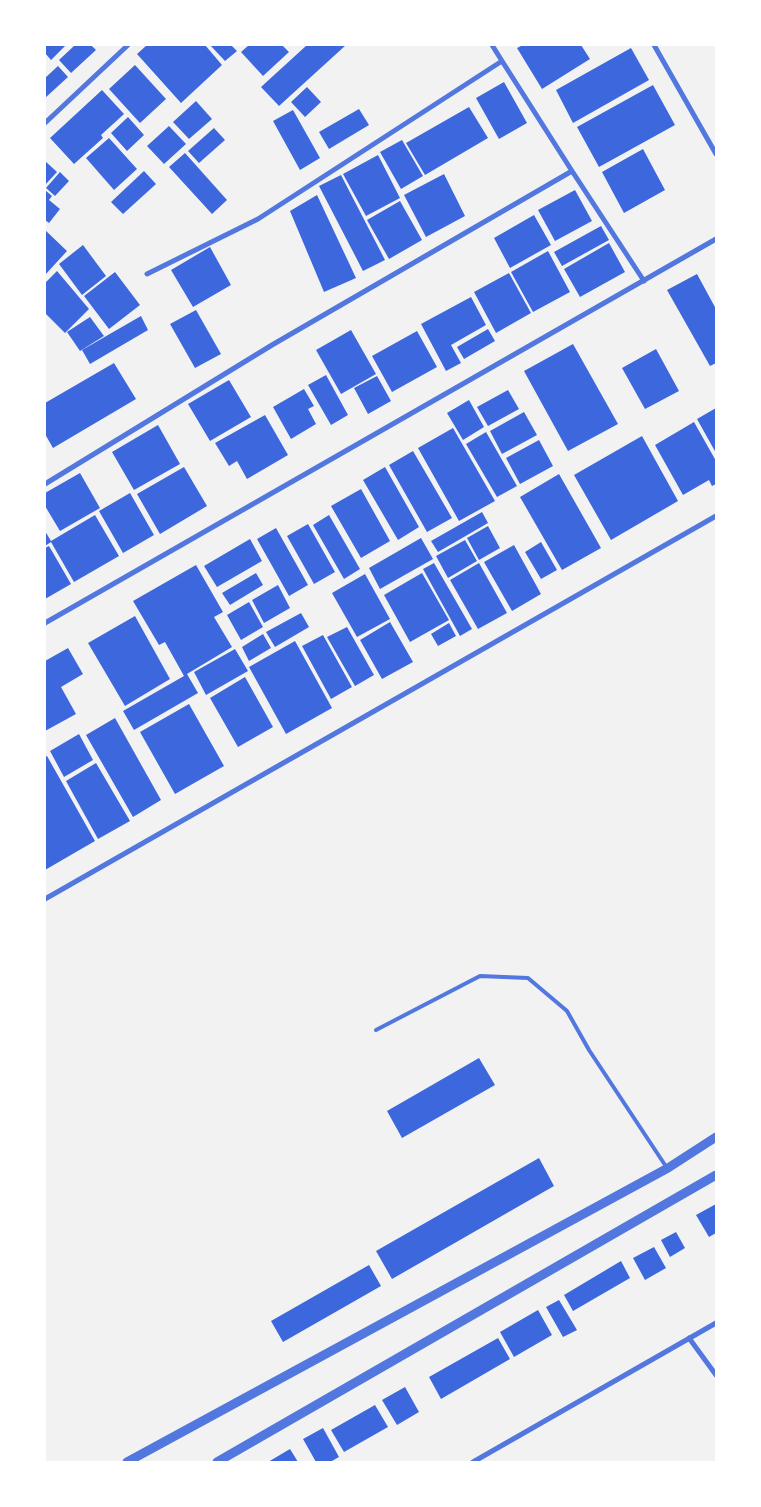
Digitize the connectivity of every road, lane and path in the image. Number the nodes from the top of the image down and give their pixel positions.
1 (128, 45) edge
2 (492, 45) edge
3 (654, 45) edge
4 (502, 61) junction
5 (45, 124) edge
6 (716, 154) edge
7 (572, 171) junction
8 (716, 239) edge
9 (146, 274) dead end
10 (644, 281) junction
11 (45, 484) edge
12 (716, 516) edge
13 (45, 623) edge
14 (45, 899) edge
15 (376, 1030) dead end
16 (716, 1137) edge
17 (668, 1168) junction
18 (716, 1175) edge
19 (716, 1323) edge
20 (689, 1338) junction
21 (716, 1375) edge
22 (127, 1462) edge
23 (217, 1462) edge
24 (473, 1462) edge

1 - 5 street
2 - 4 street
3 - 6 street
4 - 7 street
4 - 9 street
7 - 10 street
7 - 11 street
8 - 10 street
10 - 13 street
12 - 14 street
15 - 17 lane
16 - 17 street
17 - 22 street
18 - 23 street
19 - 20 street
20 - 21 street
20 - 24 street

